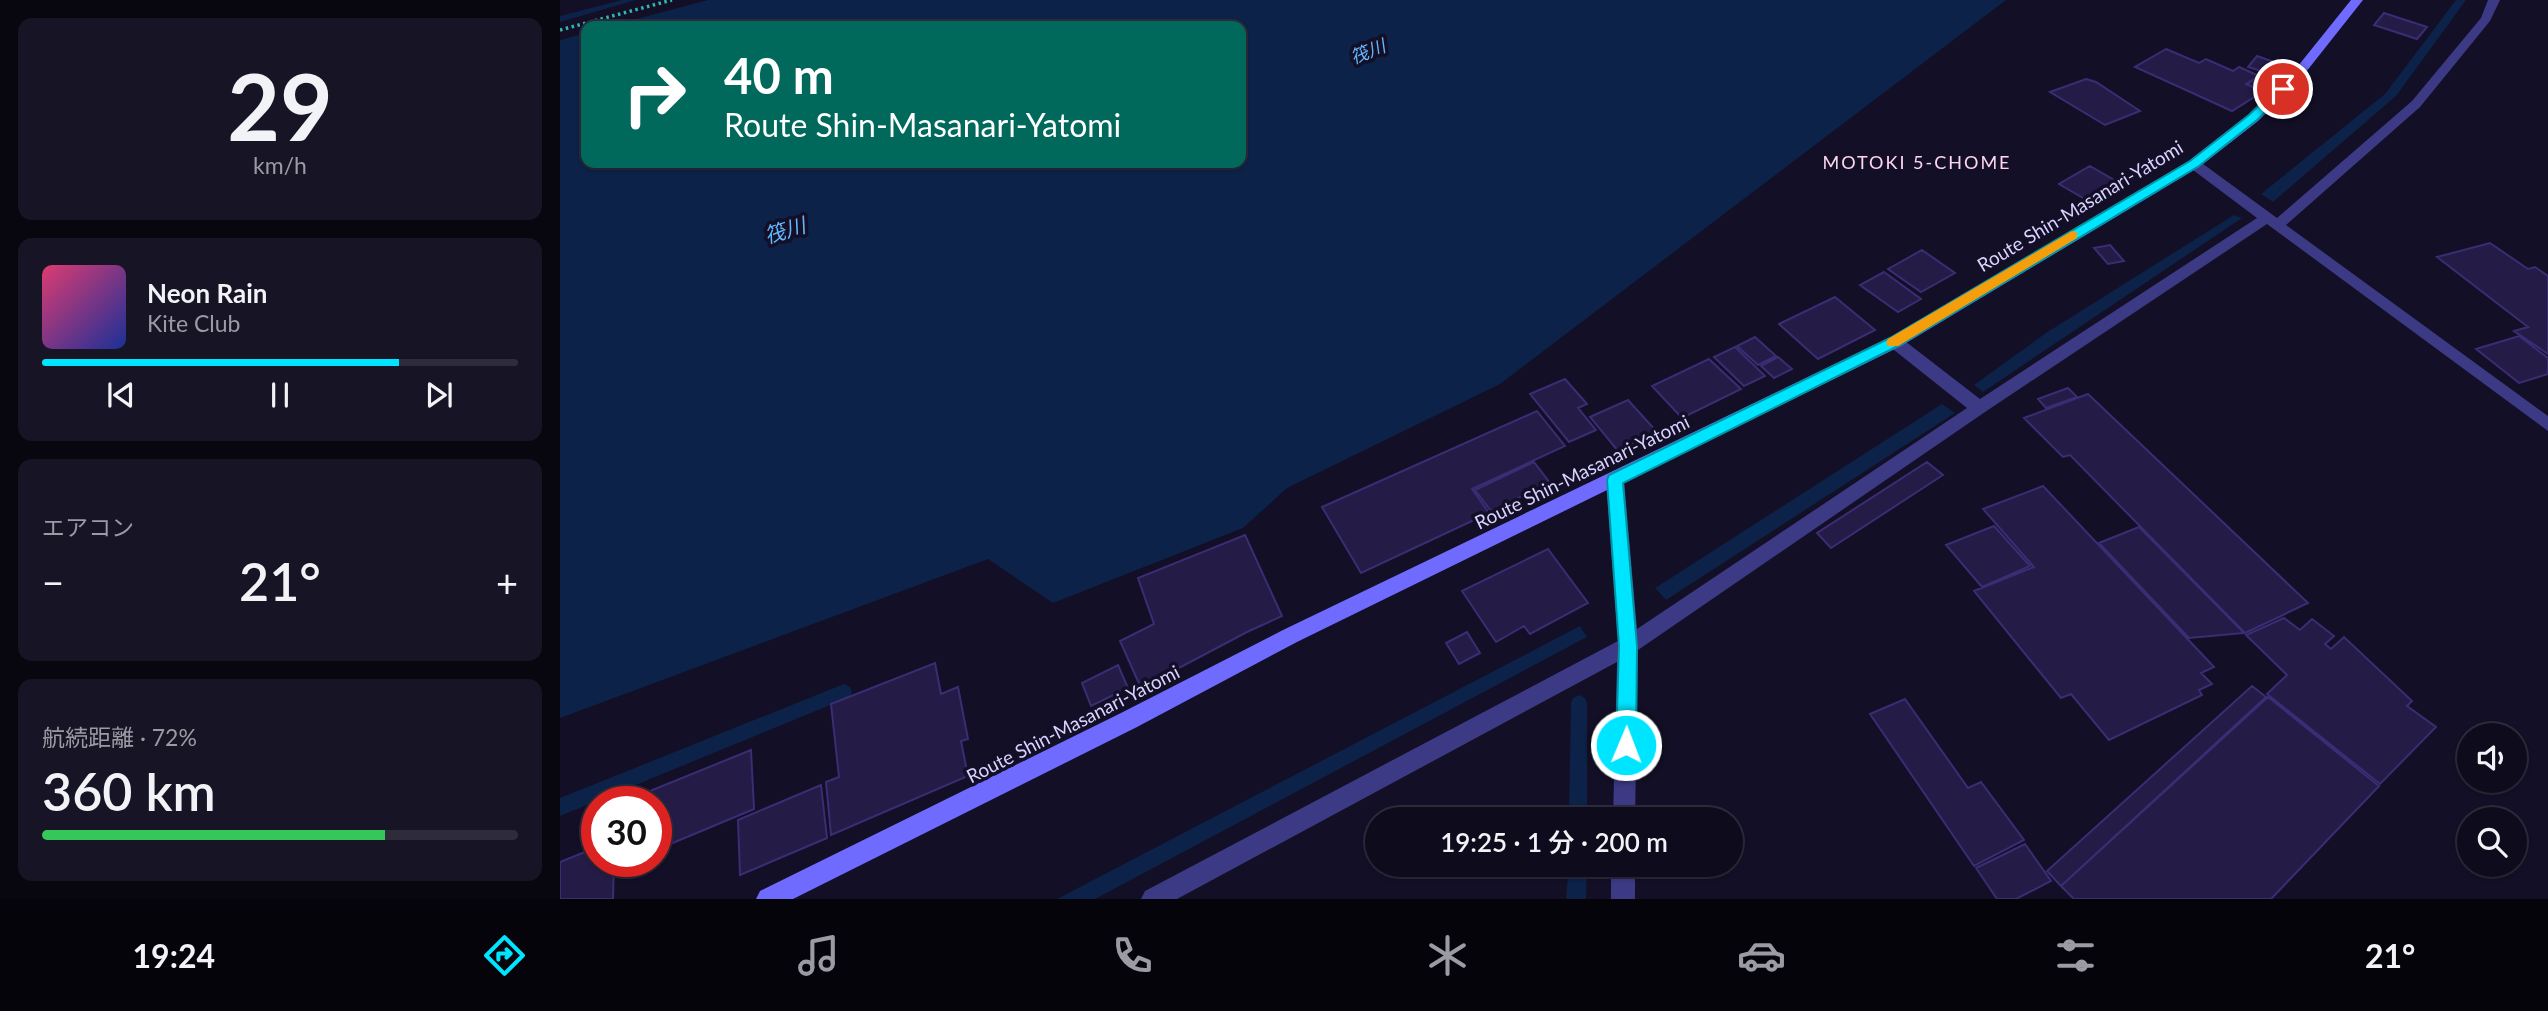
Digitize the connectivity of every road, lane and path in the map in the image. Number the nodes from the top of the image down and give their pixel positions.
1 (672, 0) edge
2 (2357, 0) edge
3 (2494, 0) edge
4 (594, 21) edge
5 (581, 24) edge
6 (560, 30) edge
7 (2194, 164) junction
8 (2273, 221) junction
9 (1895, 342) junction
10 (1979, 408) junction
11 (2548, 425) edge
12 (1615, 480) junction
13 (1628, 646) junction
14 (1624, 807) edge
15 (1623, 877) edge
16 (768, 899) edge
17 (1153, 899) edge
18 (1623, 899) edge

1 - 4 path
2 - 7 main road, Route Shin-Masanari-Yatomi
3 - 8 street
5 - 6 path
7 - 8 street
7 - 9 main road, Route Shin-Masanari-Yatomi
8 - 10 street
8 - 11 street
9 - 10 street
9 - 12 main road, Route Shin-Masanari-Yatomi
10 - 13 street
12 - 13 street
12 - 16 main road, Route Shin-Masanari-Yatomi
13 - 14 street
13 - 17 street
15 - 18 street

